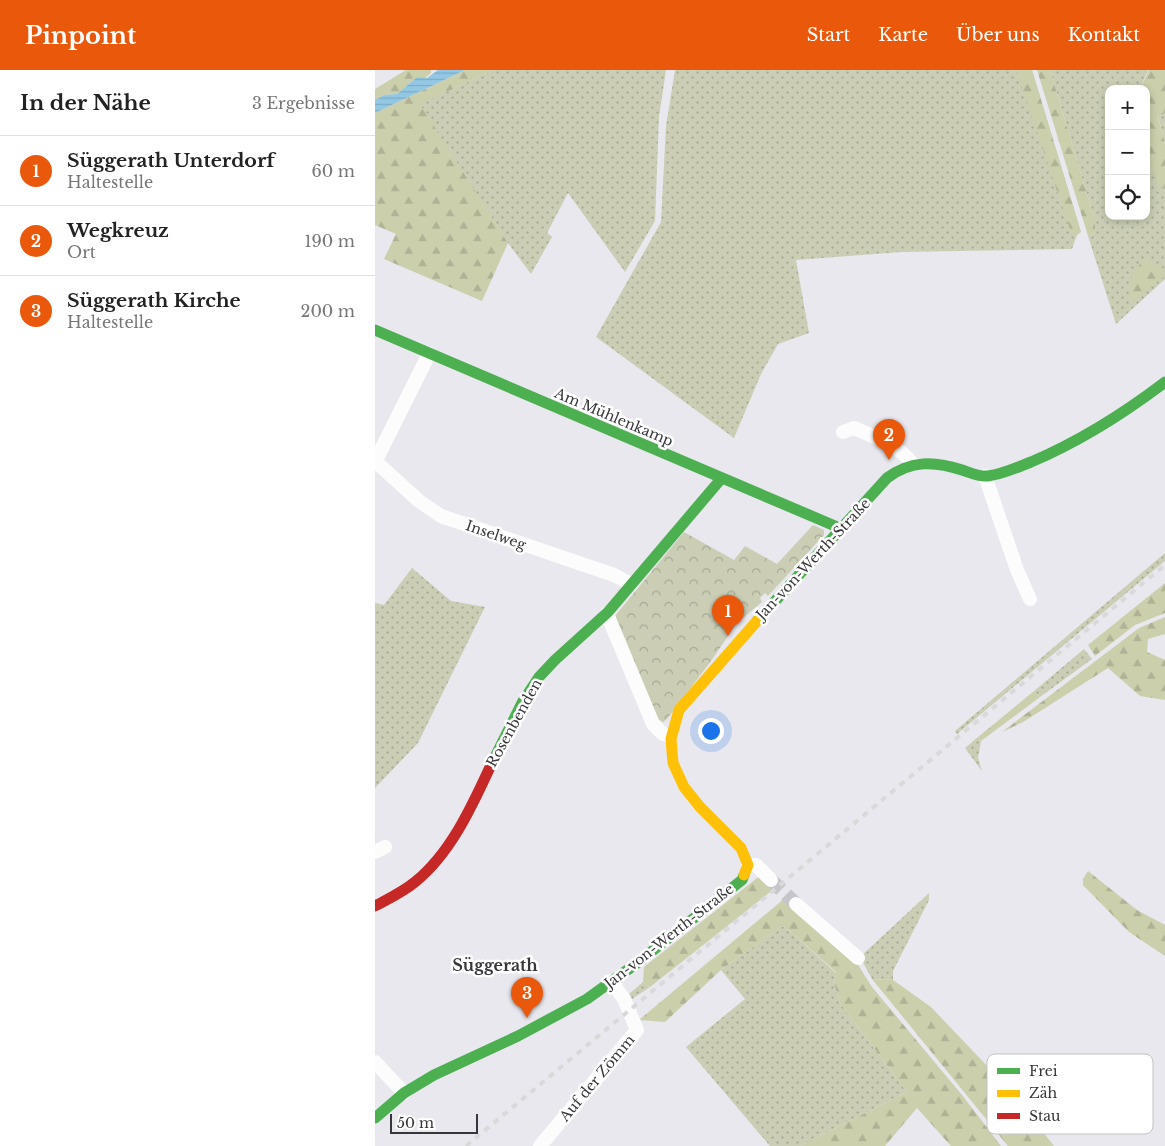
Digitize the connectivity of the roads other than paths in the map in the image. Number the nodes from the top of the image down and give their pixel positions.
1 (375, 330) edge
2 (429, 354) junction
3 (1165, 382) edge
4 (843, 432) dead end
5 (375, 462) edge
6 (912, 463) junction
7 (985, 476) junction
8 (721, 479) junction
9 (842, 529) junction
10 (631, 584) junction
11 (1030, 599) dead end
12 (607, 614) junction
13 (670, 736) junction
14 (748, 865) junction
15 (771, 880) tunnel mouth
16 (376, 903) edge
17 (796, 904) tunnel mouth
18 (858, 958) dead end
19 (611, 982) junction
20 (375, 1062) edge
21 (404, 1093) junction
22 (375, 1118) edge
23 (540, 1146) edge

1 - 2 main road, Am Mühlenkamp
2 - 5 street, Inselweg
2 - 8 main road, Am Mühlenkamp
3 - 7 main road
4 - 6 street
5 - 10 street, Inselweg
6 - 7 main road
6 - 9 main road, Jan-von-Werth-Straße
7 - 11 street
8 - 9 main road, Am Mühlenkamp
8 - 10 main road, Rosenbenden
9 - 13 main road, Jan-von-Werth-Straße
10 - 12 main road, Rosenbenden
12 - 13 street
12 - 16 main road, Rosenbenden
13 - 14 main road, Jan-von-Werth-Straße
14 - 15 street
14 - 19 main road, Jan-von-Werth-Straße
17 - 18 street
19 - 21 main road, Jan-von-Werth-Straße
19 - 23 street, Auf der Zömm
20 - 21 street
21 - 22 main road

